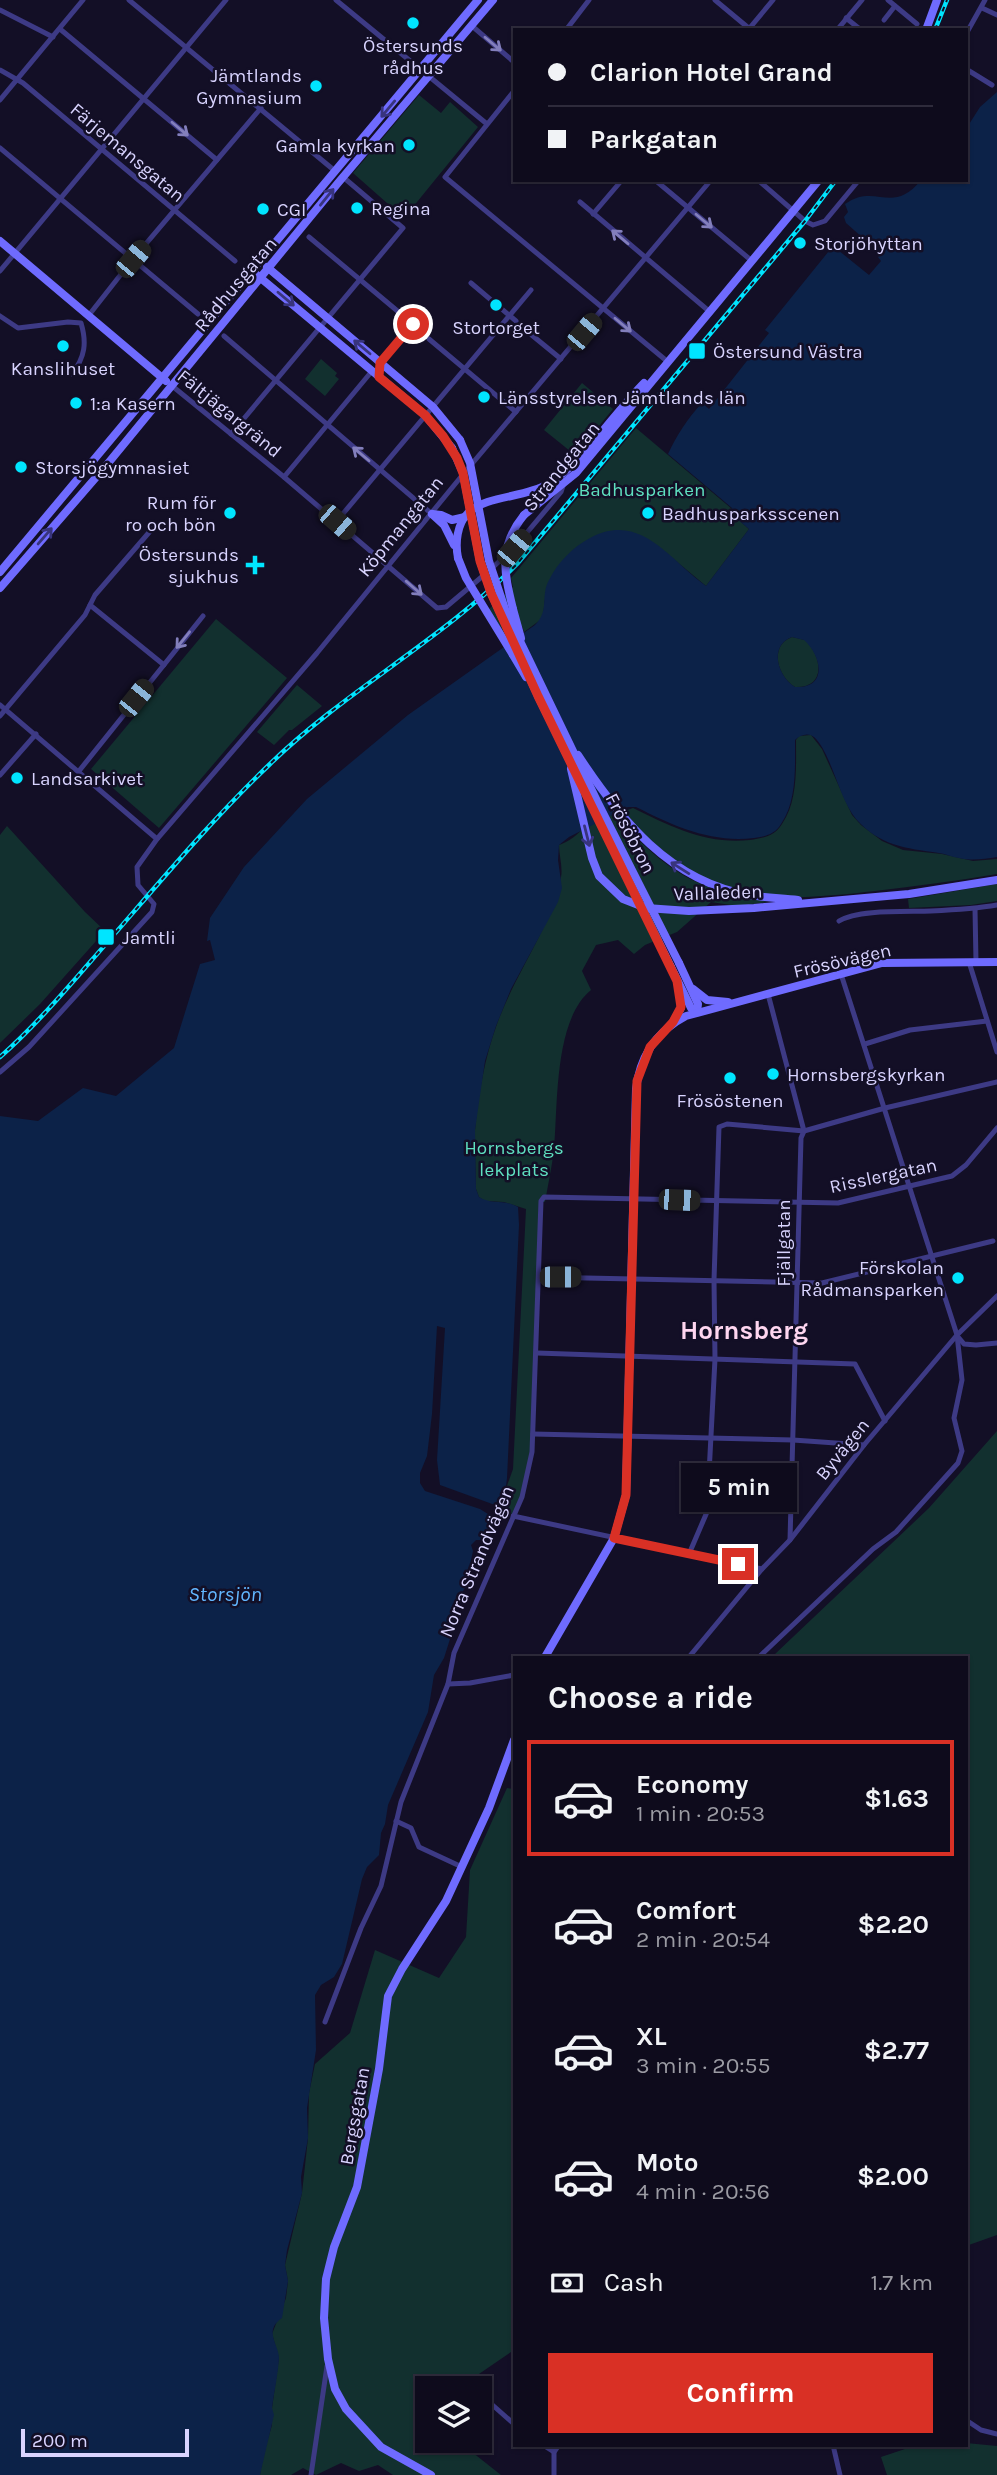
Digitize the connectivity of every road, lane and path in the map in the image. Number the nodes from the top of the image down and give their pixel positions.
1 (83, 0) edge
2 (129, 0) edge
3 (226, 0) edge
4 (336, 0) edge
5 (351, 0) edge
6 (478, 0) edge
7 (494, 0) edge
8 (589, 0) edge
9 (715, 0) edge
10 (773, 0) edge
11 (862, 0) edge
12 (888, 0) edge
13 (937, 0) edge
14 (985, 0) edge
15 (895, 6) junction
16 (345, 7) junction
17 (982, 8) junction
18 (0, 10) edge
19 (997, 15) edge
20 (846, 18) junction
21 (884, 20) dead end
22 (917, 24) dead end
23 (472, 26) junction
24 (568, 28) edge
25 (748, 28) edge
26 (750, 28) edge
27 (838, 28) edge
28 (858, 28) edge
29 (927, 28) edge
30 (60, 29) junction
31 (968, 31) edge
32 (52, 37) junction
33 (185, 47) junction
34 (513, 61) edge
35 (421, 69) junction
36 (0, 70) edge
37 (968, 70) edge
38 (429, 75) junction
39 (16, 80) junction
40 (992, 85) dead end
41 (513, 92) edge
42 (143, 98) junction
43 (0, 100) edge
44 (261, 108) junction
45 (487, 124) junction
46 (0, 148) edge
47 (101, 150) junction
48 (217, 160) junction
49 (339, 175) junction
50 (620, 182) edge
51 (657, 182) edge
52 (709, 182) edge
53 (760, 182) edge
54 (817, 182) edge
55 (857, 182) edge
56 (61, 199) junction
57 (580, 202) dead end
58 (688, 208) junction
59 (174, 211) junction
60 (794, 211) junction
61 (593, 214) junction
62 (309, 237) dead end
63 (0, 241) edge
64 (14, 252) junction
65 (646, 258) junction
66 (133, 259) junction
67 (234, 261) dead end
68 (260, 262) junction
69 (752, 262) junction
70 (269, 269) junction
71 (0, 271) edge
72 (252, 271) junction
73 (261, 278) junction
74 (360, 279) junction
75 (471, 283) dead end
76 (531, 290) dead end
77 (603, 308) junction
78 (710, 312) junction
79 (198, 314) dead end
80 (89, 315) junction
81 (509, 316) junction
82 (327, 318) junction
83 (2, 319) edge
84 (516, 321) dead end
85 (319, 327) junction
86 (528, 332) dead end
87 (224, 336) dead end
88 (429, 339) dead end
89 (561, 359) junction
90 (668, 362) junction
91 (380, 363) junction
92 (465, 369) junction
93 (72, 374) dead end
94 (376, 374) junction
95 (164, 379) junction
96 (276, 380) junction
97 (171, 386) junction
98 (433, 407) junction
99 (516, 412) junction
100 (425, 415) junction
101 (328, 426) junction
102 (231, 434) junction
103 (380, 470) junction
104 (284, 477) junction
105 (565, 482) junction
106 (432, 514) junction
107 (465, 516) junction
108 (337, 522) junction
109 (152, 529) dead end
110 (458, 558) junction
111 (388, 566) junction
112 (0, 572) edge
113 (0, 588) edge
114 (90, 605) junction
115 (440, 609) joint
116 (203, 616) dead end
117 (526, 654) junction
118 (163, 665) junction
119 (538, 696) junction
120 (0, 705) edge
121 (6, 709) junction
122 (0, 716) edge
123 (36, 734) junction
124 (565, 743) junction
125 (79, 771) junction
126 (0, 775) edge
127 (157, 839) junction
128 (650, 845) joint
129 (997, 880) edge
130 (624, 898) joint
131 (815, 901) junction
132 (997, 905) edge
133 (975, 909) junction
134 (839, 921) dead end
135 (973, 962) junction
136 (997, 962) edge
137 (675, 965) junction
138 (841, 974) junction
139 (677, 981) junction
140 (689, 986) junction
141 (768, 994) junction
142 (734, 1002) junction
143 (697, 1012) junction
144 (987, 1021) junction
145 (673, 1022) junction
146 (865, 1044) junction
147 (997, 1052) edge
148 (0, 1072) edge
149 (997, 1082) edge
150 (885, 1108) junction
151 (997, 1128) edge
152 (804, 1131) junction
153 (910, 1186) junction
154 (544, 1197) joint
155 (634, 1199) junction
156 (716, 1201) junction
157 (799, 1203) junction
158 (993, 1241) dead end
159 (932, 1256) junction
160 (539, 1277) junction
161 (632, 1278) junction
162 (714, 1280) junction
163 (799, 1282) junction
164 (997, 1296) edge
165 (957, 1335) junction
166 (997, 1343) edge
167 (537, 1353) junction
168 (630, 1357) junction
169 (715, 1359) junction
170 (796, 1361) junction
171 (885, 1421) junction
172 (533, 1434) junction
173 (628, 1436) junction
174 (711, 1438) junction
175 (793, 1440) junction
176 (864, 1445) junction
177 (513, 1516) junction
178 (614, 1538) junction
179 (790, 1540) junction
180 (689, 1554) junction
181 (762, 1569) junction
182 (546, 1656) edge
183 (690, 1656) edge
184 (760, 1656) edge
185 (513, 1675) edge
186 (447, 1684) junction
187 (513, 1743) edge
188 (396, 1821) junction
189 (462, 1867) junction
190 (325, 2022) dead end
191 (328, 2359) junction
192 (492, 2405) edge
193 (968, 2421) edge
194 (513, 2423) edge
195 (997, 2434) edge
196 (547, 2447) edge
197 (558, 2447) edge
198 (834, 2447) edge
199 (554, 2452) junction
200 (311, 2475) edge
201 (431, 2475) edge
202 (554, 2475) edge
203 (841, 2475) edge

1 - 30 street
2 - 33 street
3 - 33 street
4 - 16 street
5 - 16 street
6 - 35 main road, Rådhusgatan
7 - 23 main road, Rådhusgatan
8 - 24 street
9 - 25 street
10 - 26 street
11 - 20 street
12 - 15 street
13 - 29 main road
14 - 17 street
15 - 21 street
15 - 22 street
16 - 35 street
17 - 19 street
17 - 31 street
18 - 32 street
20 - 27 street
20 - 28 street
23 -> 34 street
23 - 38 main road, Rådhusgatan
30 - 32 street
30 - 42 street
32 - 39 street
33 - 42 street
33 - 44 street
35 - 38 street
35 -> 49 main road, Rådhusgatan
36 - 39 street, Färjemansgatan
37 - 40 street
38 - 45 street
38 - 49 main road, Rådhusgatan
39 - 43 street
39 - 47 street, Färjemansgatan
41 - 45 street
42 - 47 street
42 -> 48 street
44 - 48 street
44 - 49 street
45 - 77 street
46 - 56 street
47 - 56 street
47 - 59 street, Färjemansgatan
48 - 59 street
49 - 68 main road, Rådhusgatan
70 -> 49 main road, Rådhusgatan
49 - 74 street
50 - 61 street
51 - 58 street
52 - 58 street, Köpmangatan
53 - 60 street
54 - 60 main road, Strandgatan
55 - 60 street
56 - 64 street
56 - 66 street
57 - 61 street
58 - 65 street, Köpmangatan
58 -> 69 street
59 - 66 street
59 - 67 street, Färjemansgatan
60 - 69 main road, Strandgatan
65 -> 61 street
62 - 74 street
63 - 64 main road, Fältjägargränd
64 - 71 street
64 - 80 main road, Fältjägargränd
65 - 77 street, Köpmangatan
65 - 78 street
66 - 79 street
66 - 80 street
68 - 70 main road
68 - 72 main road, Rådhusgatan
69 - 78 main road, Strandgatan
70 - 73 main road, Rådhusgatan
70 - 82 main road
72 - 73 main road
72 - 95 main road, Rådhusgatan
73 -> 85 main road
73 - 97 main road, Rådhusgatan
74 - 82 street
74 - 91 street
75 - 81 street
76 - 81 street
77 - 89 street, Köpmangatan
77 -> 90 street
78 - 90 main road, Strandgatan
80 - 95 main road, Fältjägargränd
81 - 84 street
81 - 92 street
82 - 85 street
91 -> 82 main road
83 - 93 street
85 - 94 main road
85 - 96 street
86 - 89 street
87 - 96 street
88 - 92 street
89 - 99 street, Köpmangatan
90 - 105 main road, Strandgatan
90 - 107 main road, Strandgatan
91 - 94 street
91 - 98 main road
92 - 98 street
92 - 99 street
94 - 100 main road
94 - 101 street
95 - 97 main road, Fältjägargränd
95 - 112 main road, Rådhusgatan
96 - 101 street
96 - 102 street
97 - 102 street, Fältjägargränd
113 -> 97 main road, Rådhusgatan
98 - 100 street
98 - 117 main road, Frösöbron, bridge
99 - 106 street, Köpmangatan
100 - 103 street
100 - 119 main road, Frösöbron, bridge
103 -> 101 street
101 - 104 street
102 - 104 street, Fältjägargränd
103 - 106 street
103 - 108 street
104 - 108 street, Fältjägargränd
105 - 115 street, Strandgatan
105 - 117 main road, bridge
106 - 107 main road
106 - 110 main road
106 - 111 street, Köpmangatan
107 - 110 main road
108 - 111 street, Fältjägargränd
109 - 114 street
110 - 119 main road, bridge
111 -> 115 street, Fältjägargränd
111 - 127 street, Köpmangatan
114 - 118 street
114 - 121 street
116 -> 118 street
117 - 124 main road, Frösöbron, bridge
118 - 125 street
119 - 124 main road, Frösöbron, bridge
120 - 121 street
121 - 122 street
121 - 123 street
123 - 125 street
123 - 126 street
124 - 128 main road, Frösöbron, bridge
124 -> 130 main road, Frösöbron, bridge
124 - 137 main road, Frösöbron, bridge
125 - 127 street
127 - 148 street, Köpmangatan
131 -> 128 main road, Vallaleden
129 - 131 main road, Vallaleden
130 - 131 main road, Vallaleden
132 - 133 street
133 - 134 street
133 - 135 street
135 - 136 main road, Frösövägen
135 - 138 main road, Frösövägen
135 - 144 street
137 - 139 main road, Frösöbron
137 - 140 main road, Frösöbron
138 - 141 main road, Frösövägen
138 - 146 street
139 - 143 main road, Frösöbron
139 - 145 main road
140 - 142 main road
140 - 143 main road, Frösöbron
141 - 142 main road, Frösövägen
141 - 152 street, Fjällgatan
142 - 143 main road, Frösövägen
143 - 145 main road
144 - 146 street
144 - 147 street
145 - 155 main road
146 - 150 street
149 - 150 street
150 - 152 street
150 - 153 street
151 - 153 street, Risslergatan
152 - 156 street
152 - 157 street, Fjällgatan
153 - 157 street, Risslergatan
153 - 159 street
154 - 155 street, Risslergatan
154 - 160 street, Norra Strandvägen
155 - 156 street, Risslergatan
155 - 161 main road
156 - 157 street, Risslergatan
156 - 162 street
157 - 163 street, Fjällgatan
158 - 159 street
159 - 163 street
159 - 165 street
160 - 161 street
160 - 167 street, Norra Strandvägen
161 - 162 street
161 - 168 main road
162 - 163 street
162 - 169 street
163 - 170 street, Fjällgatan
164 - 165 street, Byvägen
165 - 166 street
165 - 171 street, Byvägen
165 - 184 street
167 - 168 street
167 - 172 street, Norra Strandvägen
168 - 169 street
168 - 173 main road
169 - 170 street
169 - 174 street
170 - 171 street
170 - 175 street, Fjällgatan
171 - 176 street, Byvägen
172 - 173 street
172 - 177 street, Norra Strandvägen
173 - 174 street
173 - 178 main road
174 - 175 street
174 - 180 street
175 - 176 street
175 - 179 street, Fjällgatan
176 - 179 street, Byvägen
177 - 178 street
177 - 186 street, Norra Strandvägen
178 - 180 street
178 - 182 main road
179 - 181 street, Byvägen
180 - 181 street
181 - 183 street, Byvägen
185 - 186 street
186 - 188 street, Norra Strandvägen
187 - 189 main road, Bergsgatan
188 - 189 street
188 - 190 street, Norra Strandvägen
189 - 191 main road, Bergsgatan
191 - 200 street
191 - 201 main road, Bergsgatan
192 - 194 street
193 - 195 street
196 - 199 street
197 - 199 street
198 - 203 street
199 - 202 street

